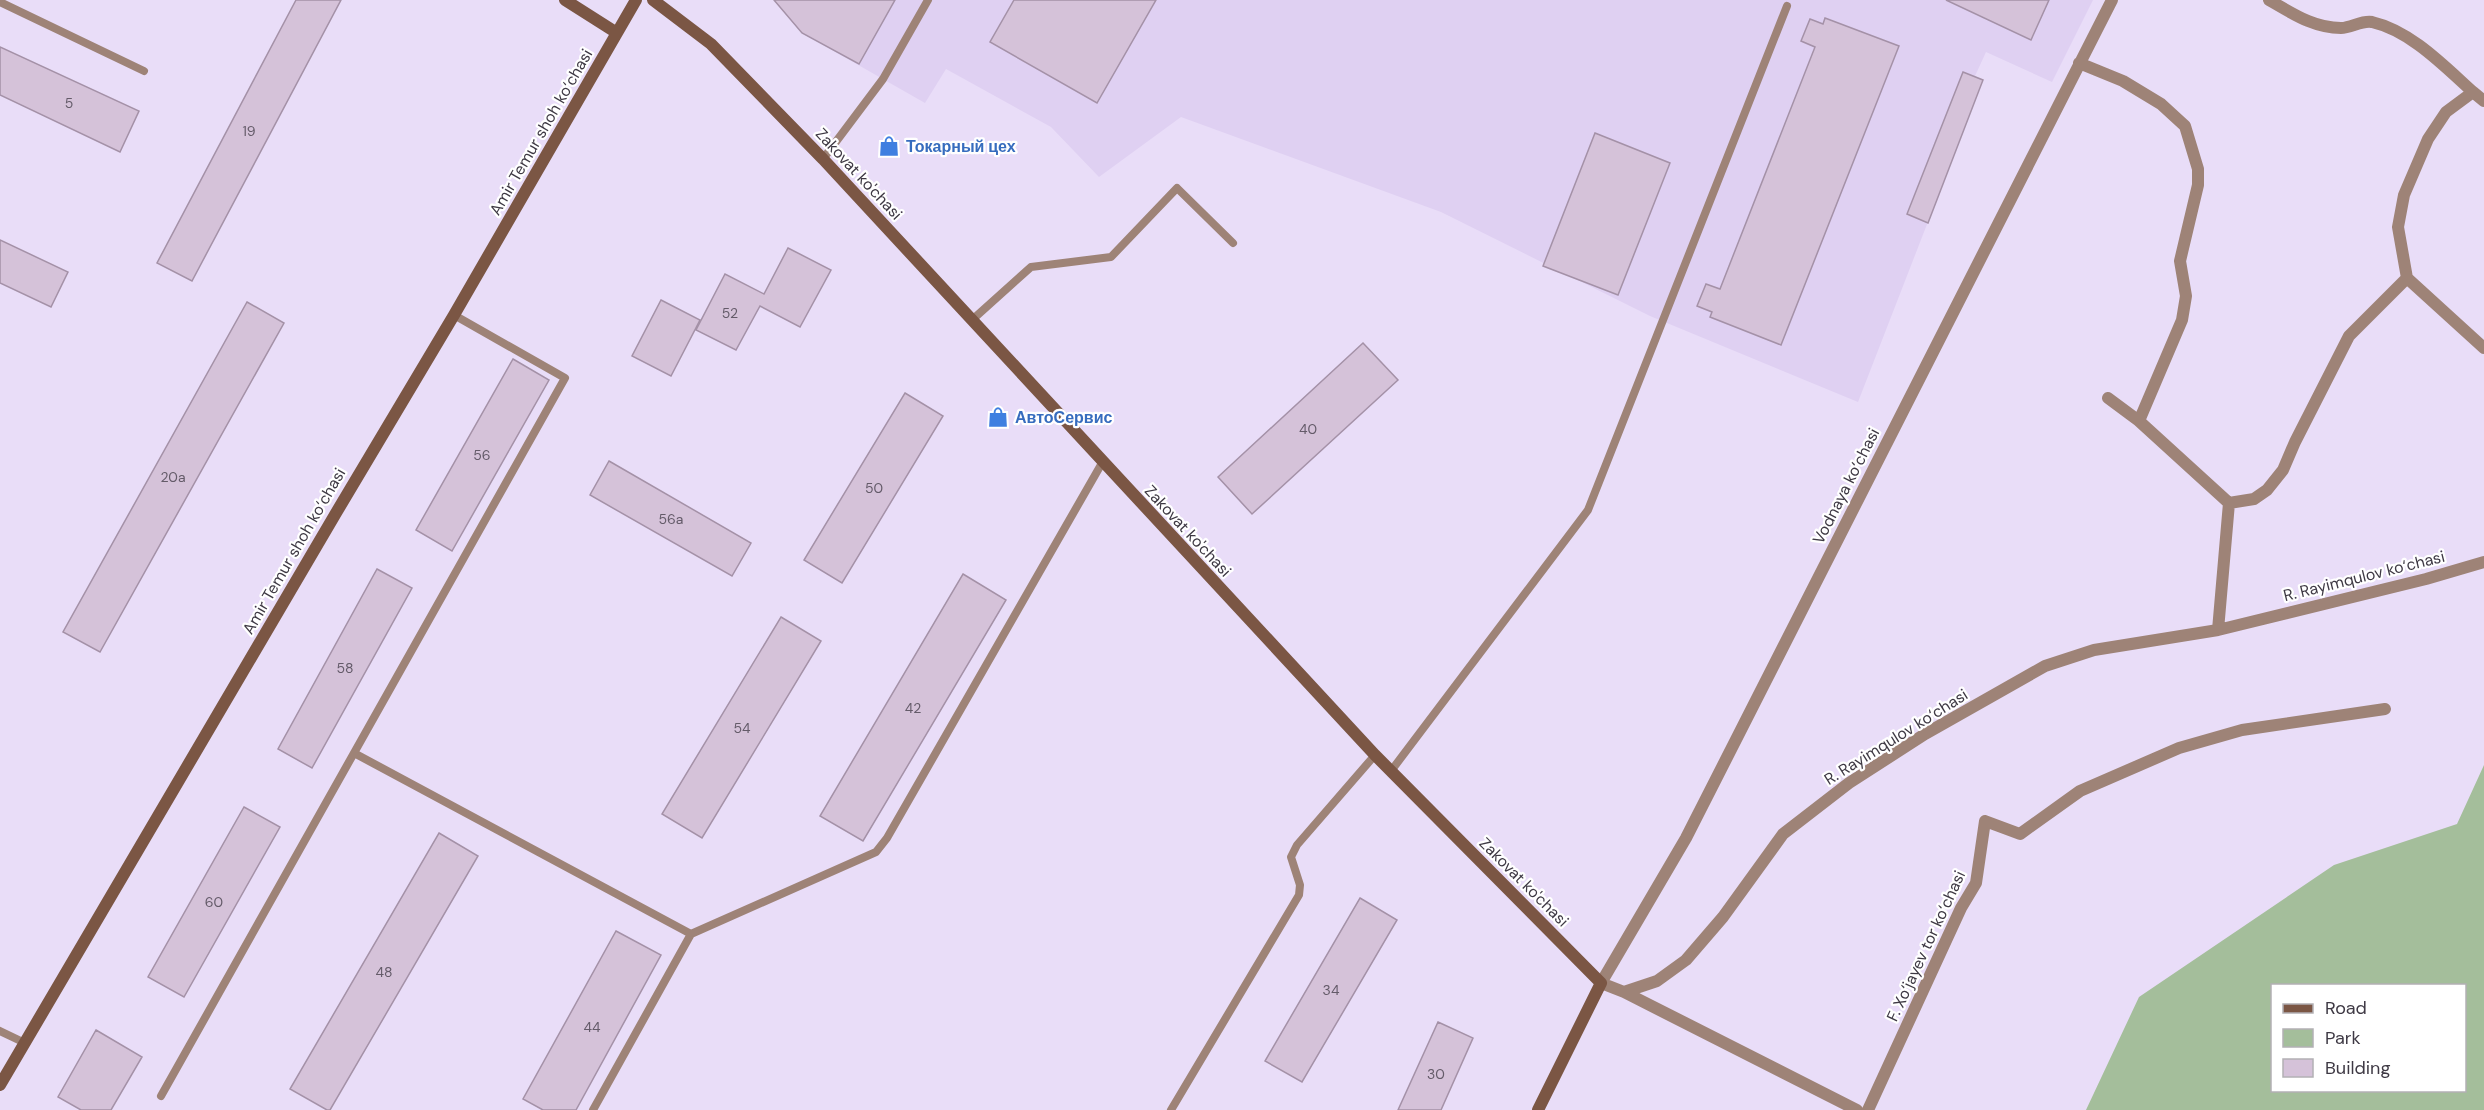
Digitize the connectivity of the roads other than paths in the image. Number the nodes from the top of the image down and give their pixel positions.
1 (565, 0) edge
2 (636, 0) edge
3 (653, 0) edge
4 (928, 0) edge
5 (2112, 0) edge
6 (2269, 0) edge
7 (0, 2) edge
8 (1787, 6) dead end
9 (617, 33) junction
10 (2079, 63) junction
11 (144, 71) dead end
12 (2473, 92) junction
13 (2484, 101) edge
14 (823, 159) junction
15 (1233, 243) dead end
16 (2407, 278) junction
17 (454, 315) junction
18 (972, 320) junction
19 (2484, 348) edge
20 (2108, 398) dead end
21 (2139, 421) junction
22 (1102, 463) junction
23 (2229, 503) junction
24 (2484, 562) edge
25 (2217, 630) junction
26 (2385, 709) dead end
27 (354, 753) junction
28 (1375, 755) junction
29 (1391, 771) junction
30 (691, 934) junction
31 (1601, 982) junction
32 (1624, 992) junction
33 (0, 1031) edge
34 (25, 1043) junction
35 (0, 1086) edge
36 (161, 1096) dead end
37 (593, 1110) edge
38 (1171, 1110) edge
39 (1538, 1110) edge
40 (1857, 1110) edge
41 (1868, 1110) edge

1 - 9 main road
2 - 9 main road, Amir Temur shoh ko‘chasi
3 - 14 main road, Zakovat ko'chasi
4 - 14 lane
5 - 10 street, Vodnaya ko‘chasi
6 - 12 street
7 - 11 lane
8 - 29 lane
9 - 17 main road, Amir Temur shoh ko‘chasi
10 - 21 street
10 - 31 street, Vodnaya ko‘chasi
12 - 13 street
12 - 16 street
14 - 18 main road, Zakovat ko'chasi
15 - 18 lane
16 - 19 street
16 - 23 street
17 - 27 lane
17 - 34 main road, Amir Temur shoh ko‘chasi
18 - 22 main road, Zakovat ko'chasi
20 - 21 street
21 - 23 street
22 - 28 main road, Zakovat ko'chasi
22 - 30 lane
23 - 25 street
24 - 25 street, R. Rayimqulov ko‘chasi
25 - 32 street, R. Rayimqulov ko‘chasi
26 - 41 street, F. Xo‘jayev tor ko‘chasi
27 - 30 lane
27 - 36 lane
28 - 29 main road, Zakovat ko'chasi
28 - 38 lane
29 - 31 main road, Zakovat ko'chasi
30 - 37 lane
31 - 32 street
31 - 39 main road
32 - 40 street
33 - 34 lane
34 - 35 main road, Amir Temur shoh ko‘chasi

